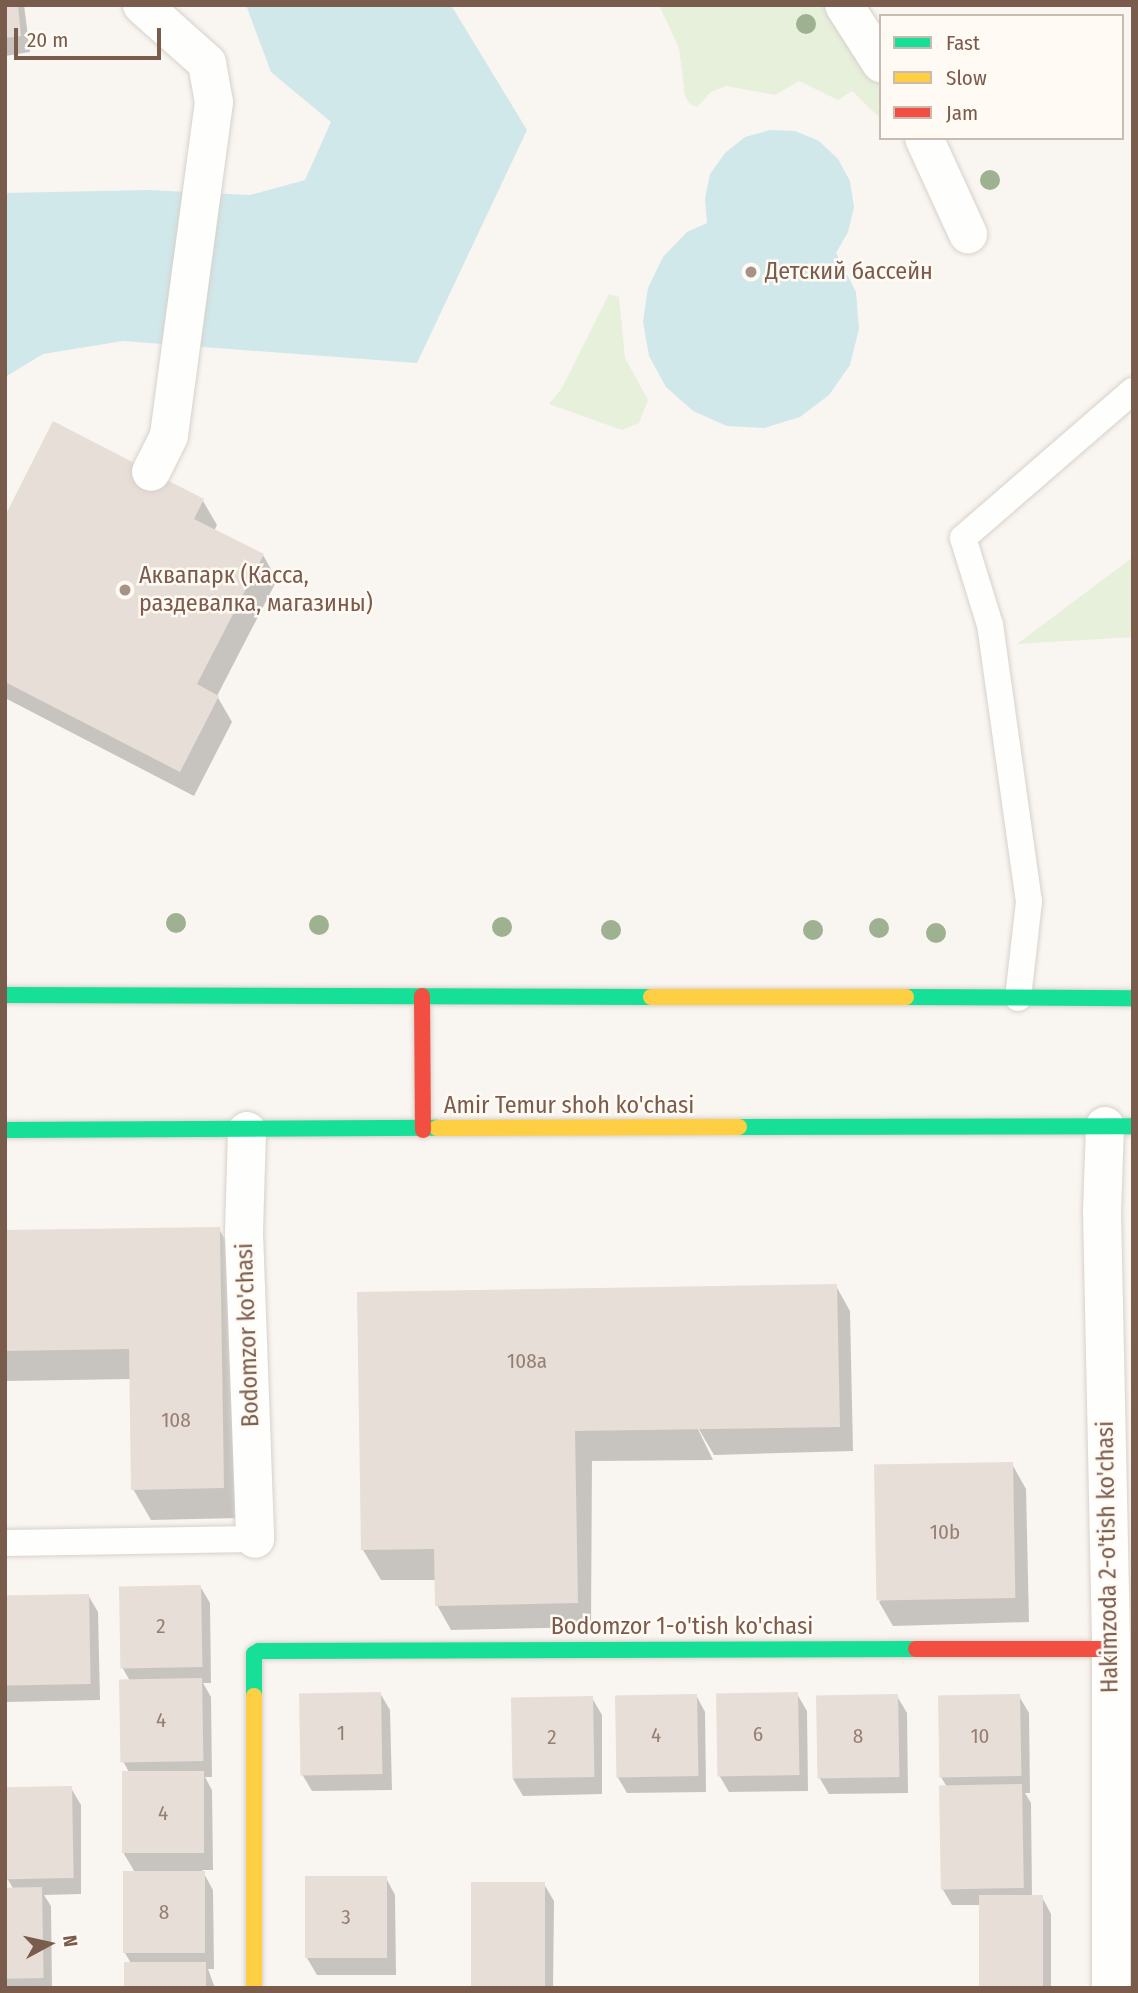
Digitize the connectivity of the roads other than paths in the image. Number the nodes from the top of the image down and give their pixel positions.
1 (142, 5) edge
2 (844, 5) edge
3 (879, 60) edge
4 (924, 140) edge
5 (968, 234) dead end
6 (1133, 391) edge
7 (151, 472) dead end
8 (5, 996) edge
9 (422, 996) junction
10 (1018, 998) junction
11 (1133, 998) edge
12 (1119, 1126) edge
13 (5, 1130) edge
14 (423, 1130) junction
15 (247, 1131) junction
16 (256, 1539) joint
17 (5, 1544) edge
18 (1111, 1649) junction
19 (254, 1988) edge
20 (1111, 1988) edge

1 - 7 street
2 - 3 street
4 - 5 street
6 - 10 lane
8 - 9 main road
9 - 10 main road
9 - 14 main road
10 - 11 main road
12 - 14 main road, Amir Temur shoh ko'chasi
12 - 18 street, Hakimzoda 2-o'tish ko'chasi
13 - 15 main road, Amir Temur shoh ko'chasi
14 - 15 main road, Amir Temur shoh ko'chasi
15 - 16 street, Bodomzor ko'chasi
16 - 17 lane
18 - 19 main road, Bodomzor 1-o'tish ko'chasi
18 - 20 street, Hakimzoda 2-o'tish ko'chasi

